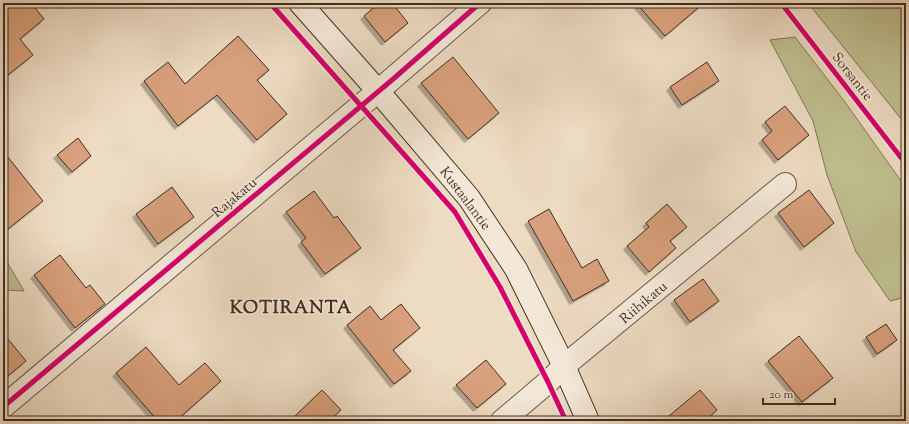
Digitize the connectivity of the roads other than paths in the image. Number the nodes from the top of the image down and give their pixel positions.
1 (300, 3) edge
2 (480, 3) edge
3 (378, 91) junction
4 (785, 184) dead end
5 (564, 366) junction
6 (3, 407) edge
7 (502, 421) edge
8 (588, 421) edge

1 - 3 street, Kustaalantie
2 - 3 street, Rajakatu
3 - 5 street, Kustaalantie
3 - 6 street, Rajakatu
4 - 5 street, Riihikatu
5 - 7 street, Riihikatu
5 - 8 street, Kustaalantie

